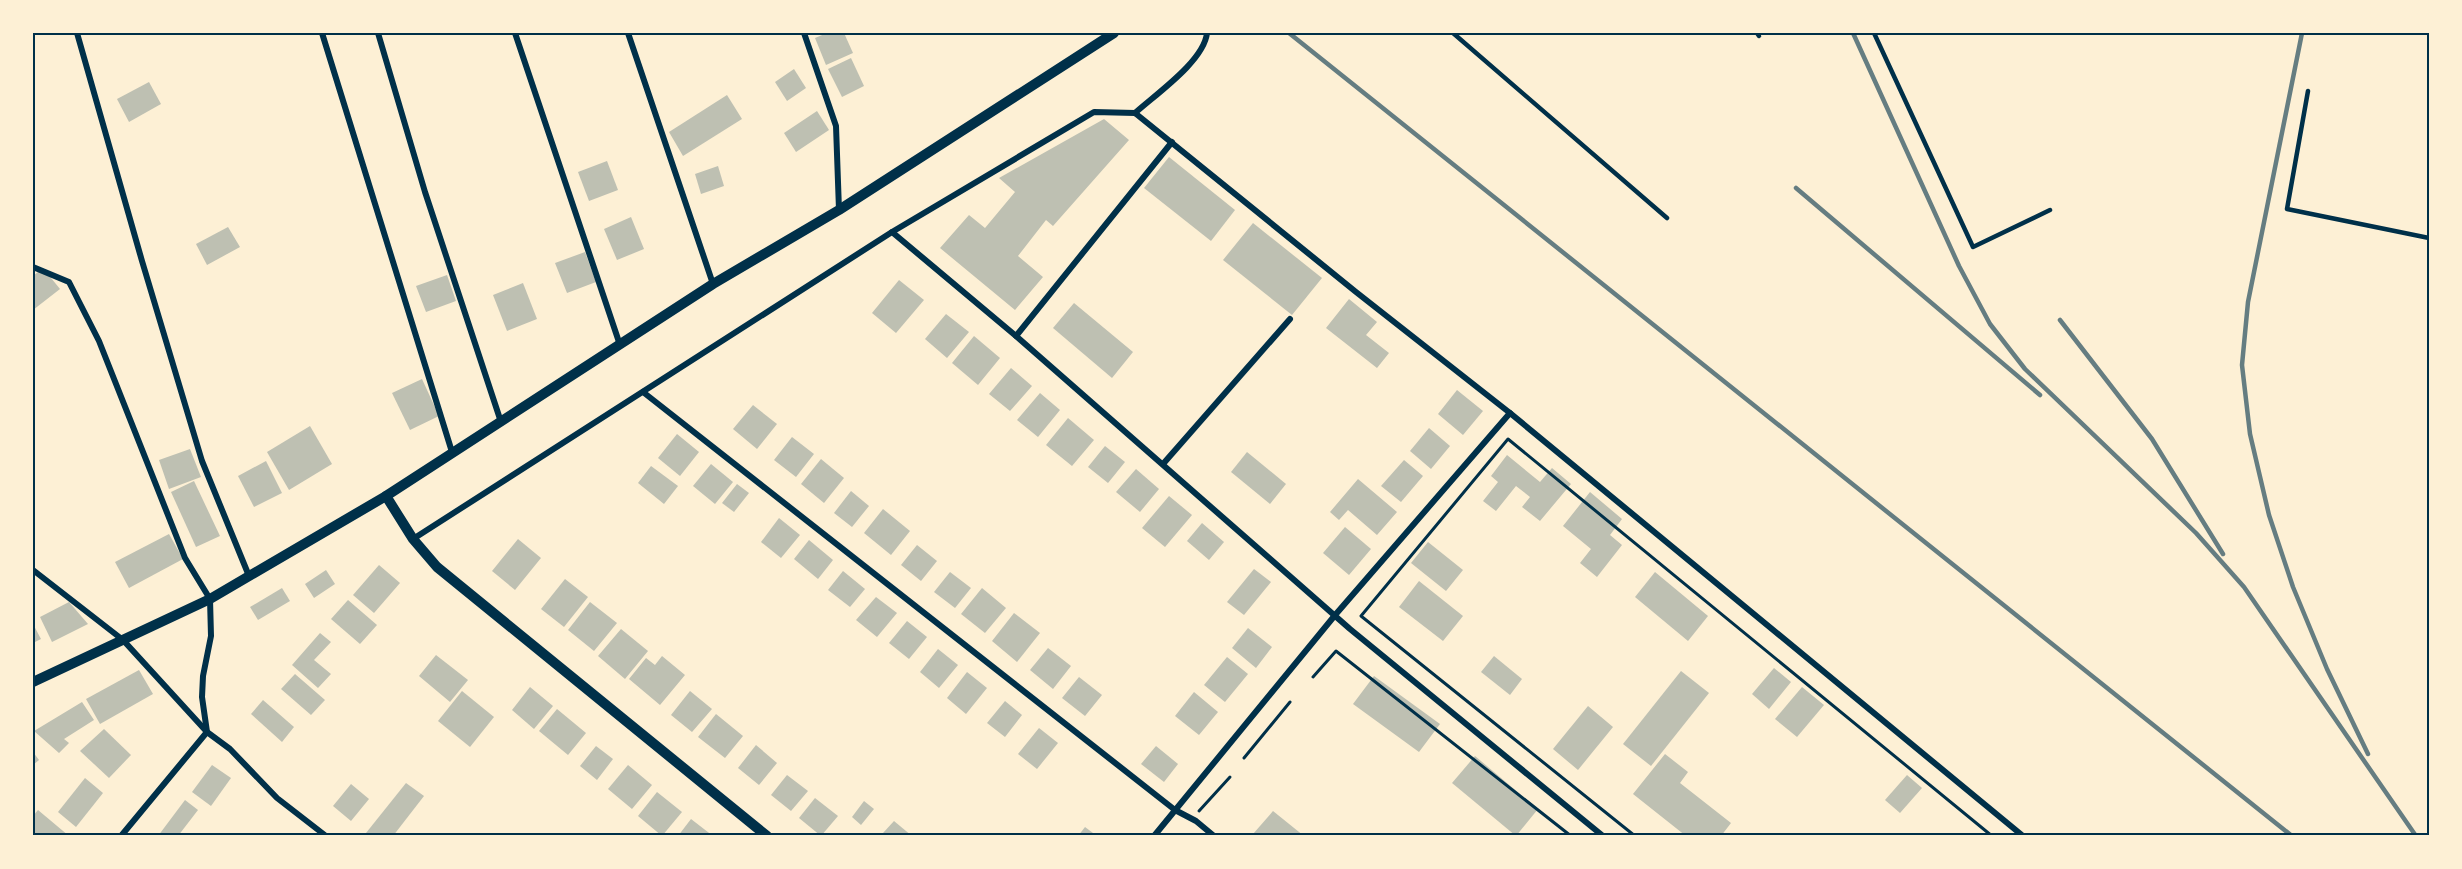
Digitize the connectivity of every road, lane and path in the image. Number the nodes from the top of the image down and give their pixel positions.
1 (77, 33) edge
2 (322, 33) edge
3 (378, 33) edge
4 (515, 33) edge
5 (628, 33) edge
6 (804, 33) edge
7 (1114, 33) edge
8 (1207, 33) edge
9 (1453, 33) edge
10 (1874, 33) edge
11 (2308, 91) dead end
12 (1136, 113) junction
13 (1172, 142) junction
14 (839, 210) junction
15 (2050, 210) dead end
16 (1667, 218) dead end
17 (892, 232) junction
18 (2429, 238) edge
19 (33, 267) edge
20 (713, 284) junction
21 (1290, 319) dead end
22 (1016, 336) junction
23 (620, 346) junction
24 (643, 392) junction
25 (1510, 413) junction
26 (501, 422) junction
27 (452, 452) junction
28 (1163, 464) junction
29 (386, 496) junction
30 (413, 539) junction
31 (33, 570) edge
32 (249, 576) junction
33 (210, 599) junction
34 (1336, 614) junction
35 (123, 640) junction
36 (1313, 677) dead end
37 (33, 682) edge
38 (1290, 702) dead end
39 (207, 732) junction
40 (1244, 759) dead end
41 (1230, 777) dead end
42 (1175, 810) junction
43 (1197, 814) dead end
44 (121, 836) edge
45 (326, 836) edge
46 (767, 836) edge
47 (1154, 836) edge
48 (1214, 836) edge
49 (1570, 836) edge
50 (1603, 836) edge
51 (1635, 836) edge
52 (1992, 836) edge
53 (2023, 836) edge

1 - 32 street
2 - 27 street
3 - 26 street
4 - 23 street
5 - 20 street
6 - 14 street
7 - 14 street
8 - 12 street
9 - 16 lane
10 - 15 lane
11 - 18 lane
12 - 13 street
12 - 17 street
13 - 22 street
13 - 25 street
14 - 20 street
17 - 22 street
17 - 24 street
19 - 33 street
20 - 23 street
21 - 28 street
22 - 28 street
23 - 26 street
24 - 30 street
24 - 42 street
25 - 34 street
25 - 53 street
26 - 27 street
27 - 29 street
28 - 34 street
29 - 30 street
29 - 32 street
30 - 46 street
31 - 35 street
32 - 33 street
33 - 35 street
33 - 39 street
34 - 42 street
34 - 50 street
35 - 37 street
35 - 39 street
36 - 49 path
38 - 40 path
39 - 44 street
39 - 45 street
41 - 43 path
42 - 47 street
42 - 48 street
51 - 52 path

